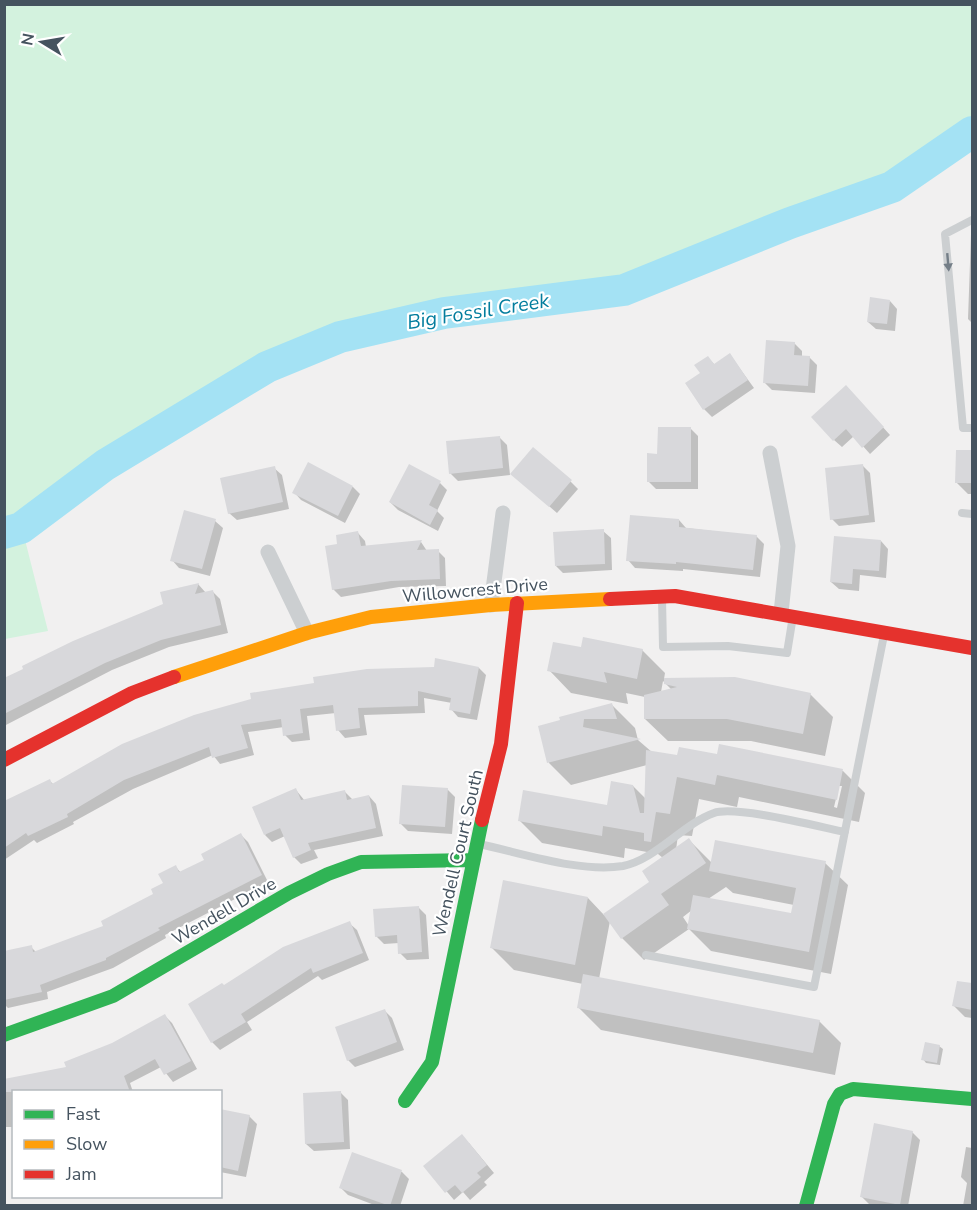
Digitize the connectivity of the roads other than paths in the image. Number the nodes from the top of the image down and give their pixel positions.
1 (972, 220) edge
2 (972, 428) edge
3 (770, 453) dead end
4 (504, 513) dead end
5 (962, 513) dead end
6 (972, 514) edge
7 (268, 552) dead end
8 (662, 597) junction
9 (517, 603) junction
10 (491, 605) junction
11 (787, 614) junction
12 (885, 632) junction
13 (307, 633) junction
14 (972, 648) edge
15 (4, 760) edge
16 (845, 832) junction
17 (476, 844) junction
18 (472, 860) junction
19 (646, 955) dead end
20 (4, 1035) edge
21 (972, 1099) edge
22 (405, 1101) dead end
23 (806, 1206) edge

1 -> 2 lane
3 - 11 street
4 - 10 street
5 - 6 lane
7 - 13 street
8 - 9 street, Willowcrest Drive
8 - 11 street, Willowcrest Drive
8 - 11 lane
9 - 10 street, Willowcrest Drive
9 - 17 street, Wendell Court South
10 - 13 street, Willowcrest Drive
11 - 12 street, Willowcrest Drive
12 - 14 street, Willowcrest Drive
12 - 16 lane
13 - 15 street, Willowcrest Drive
16 - 17 lane
16 - 19 lane
17 - 18 street, Wendell Court South
18 - 20 street, Wendell Drive
18 - 22 street, Wendell Court South
21 - 23 street

